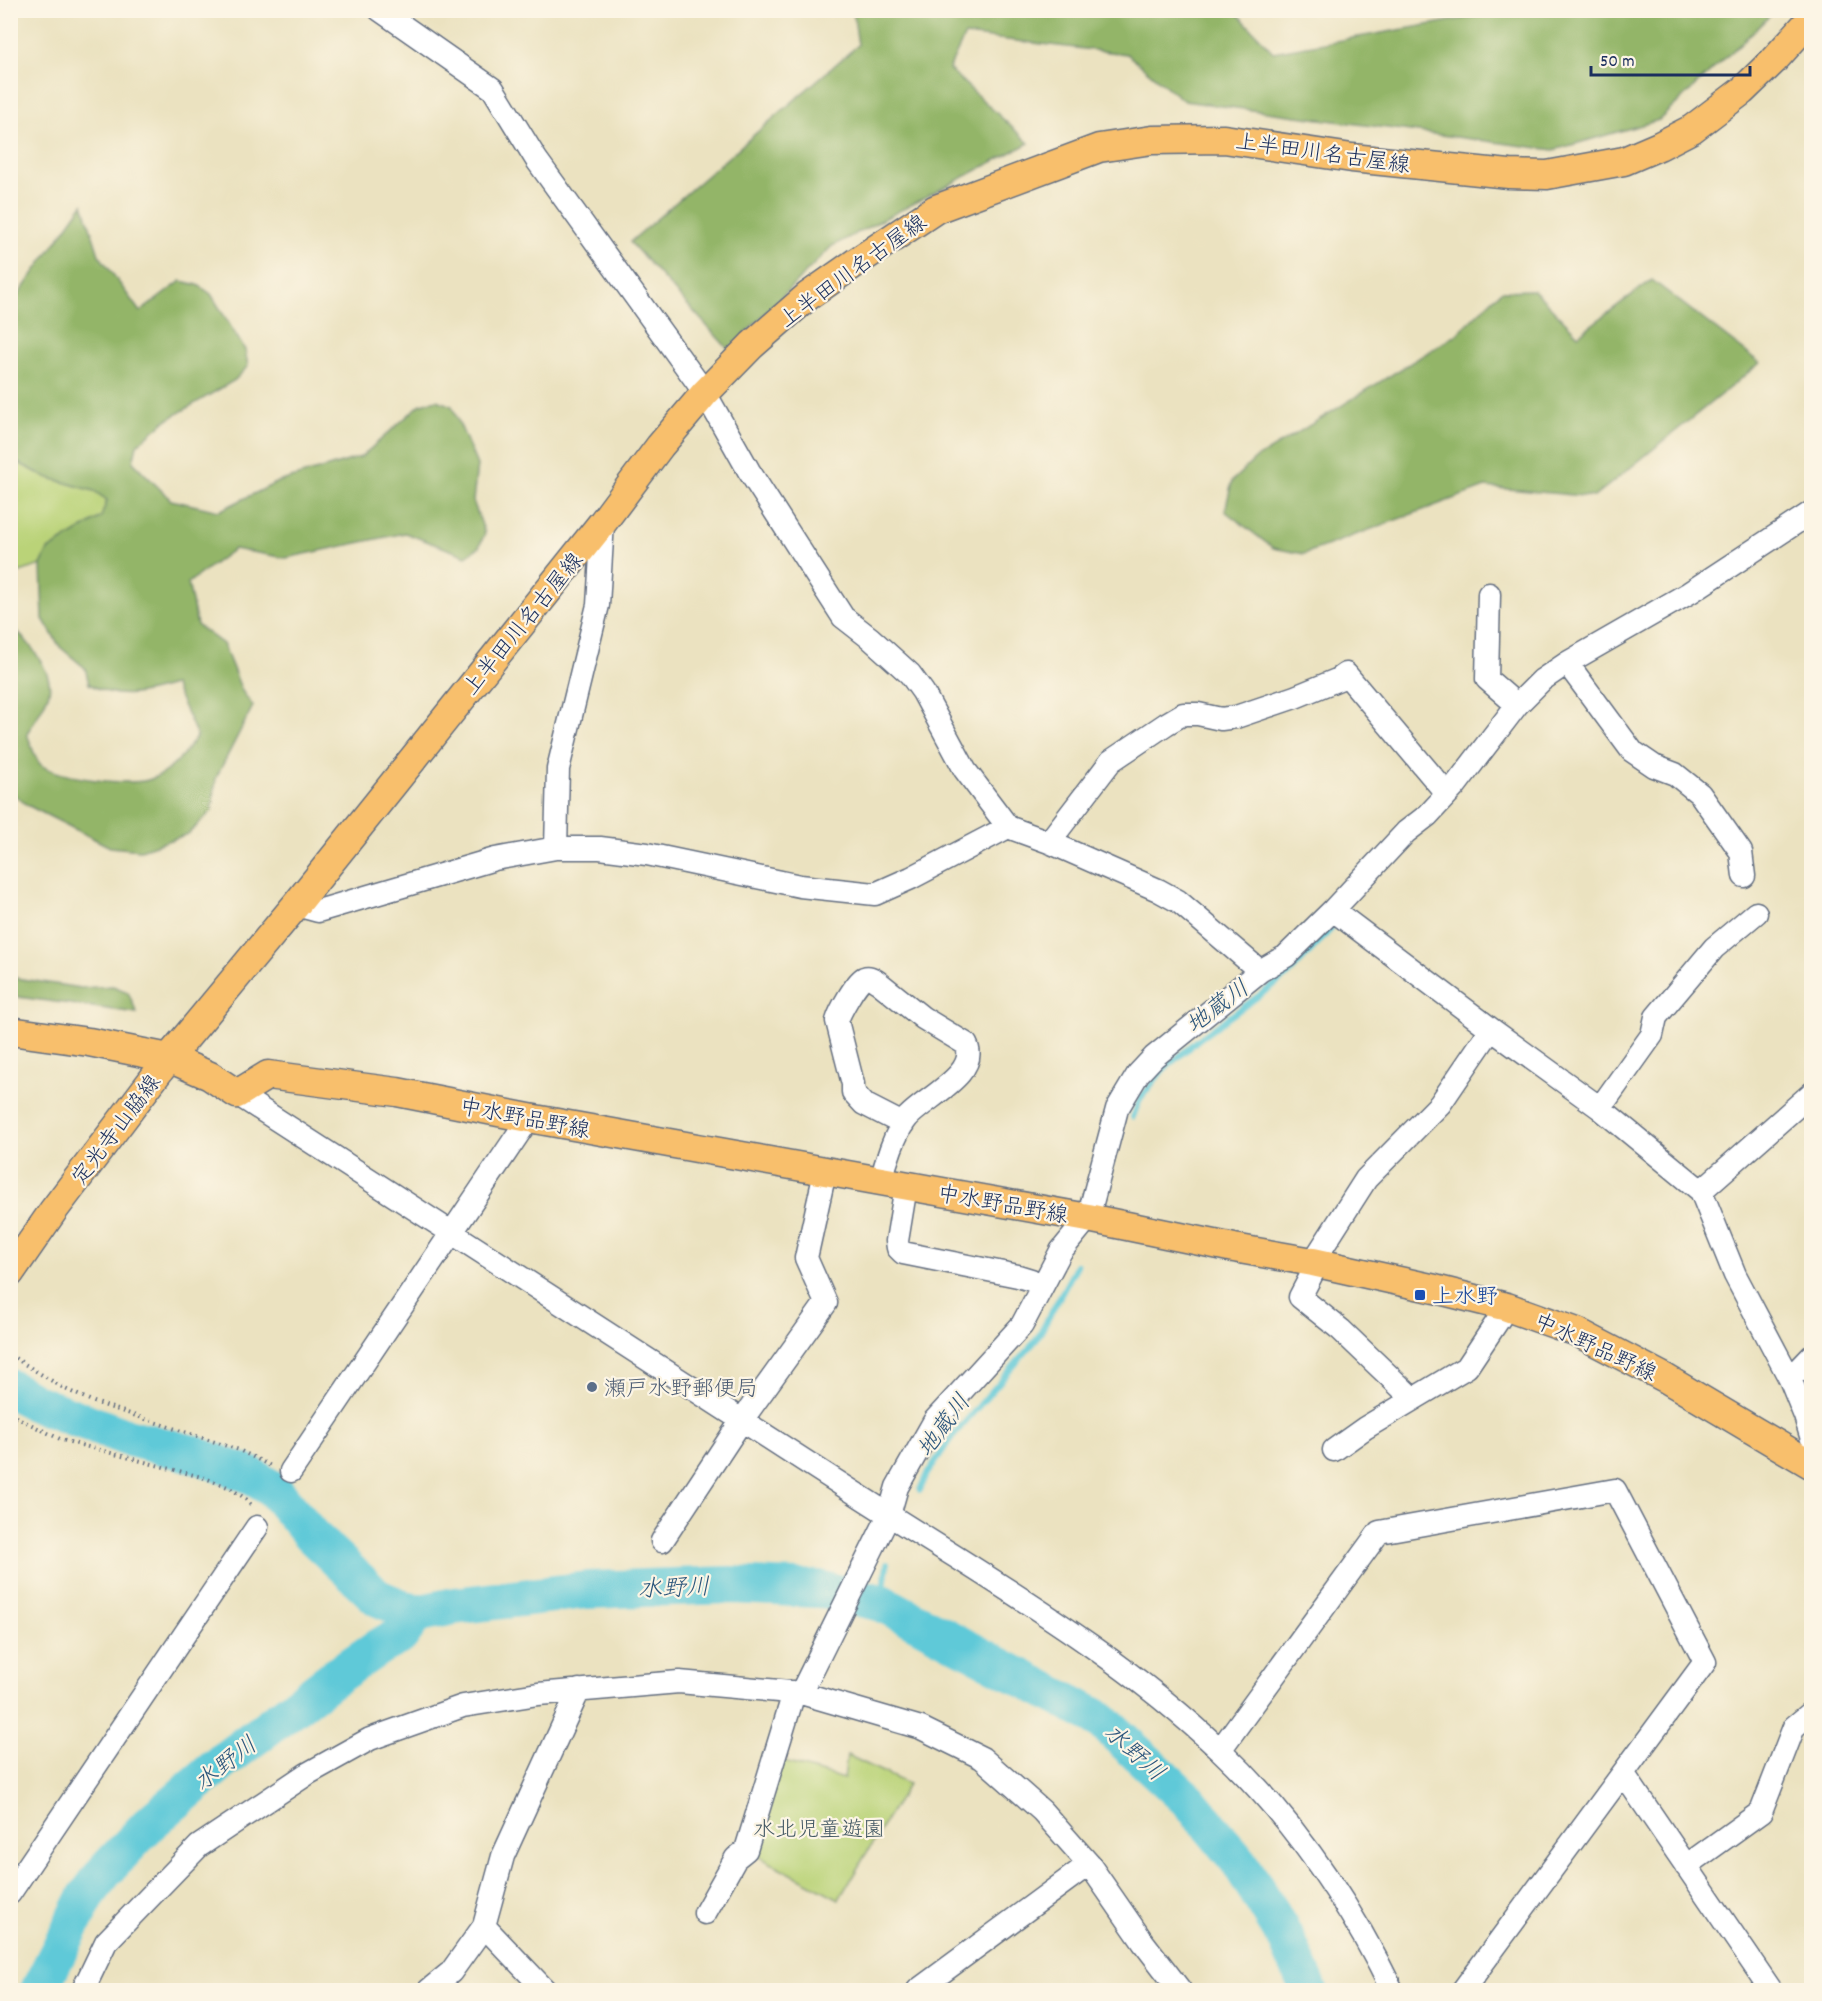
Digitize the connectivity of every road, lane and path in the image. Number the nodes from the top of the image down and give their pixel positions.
1 (380, 10) edge
2 (1812, 18) edge
3 (705, 393) junction
4 (1812, 512) edge
5 (603, 522) junction
6 (1489, 594) dead end
7 (1567, 663) junction
8 (1517, 705) junction
9 (1448, 794) junction
10 (1008, 827) junction
11 (1049, 842) junction
12 (556, 848) junction
13 (1744, 876) dead end
14 (296, 905) junction
15 (1333, 910) junction
16 (1756, 913) dead end
17 (1260, 971) junction
18 (1491, 1029) junction
19 (10, 1031) edge
20 (169, 1058) junction
21 (1812, 1093) edge
22 (237, 1094) junction
23 (1600, 1108) junction
24 (529, 1118) junction
25 (903, 1124) junction
26 (825, 1172) junction
27 (894, 1184) junction
28 (1701, 1191) junction
29 (1088, 1218) junction
30 (452, 1232) junction
31 (1313, 1262) junction
32 (10, 1272) edge
33 (1042, 1287) junction
34 (1507, 1307) junction
35 (10, 1355) edge
36 (1812, 1356) edge
37 (1790, 1378) junction
38 (1413, 1400) junction
39 (10, 1414) edge
40 (742, 1420) junction
41 (1812, 1439) edge
42 (1334, 1450) dead end
43 (1812, 1465) edge
44 (291, 1471) joint
45 (889, 1515) junction
46 (257, 1527) joint
47 (662, 1541) dead end
48 (802, 1687) junction
49 (579, 1690) junction
50 (1812, 1712) edge
51 (1220, 1750) junction
52 (1623, 1773) junction
53 (1089, 1864) junction
54 (1686, 1866) junction
55 (10, 1893) edge
56 (705, 1913) dead end
57 (483, 1926) junction
58 (83, 1990) edge
59 (429, 1990) edge
60 (545, 1990) edge
61 (918, 1990) edge
62 (1180, 1990) edge
63 (1392, 1990) edge
64 (1463, 1990) edge
65 (1771, 1990) edge

1 - 3 street
2 - 3 main road, 上半田川名古屋線
3 - 5 main road, 上半田川名古屋線
3 - 10 street
4 - 7 street
5 - 12 street
5 - 14 main road, 上半田川名古屋線
6 - 8 street
7 - 8 street
7 - 13 street
8 - 9 street
9 - 11 street
9 - 15 street
10 - 11 street
10 - 12 street
11 - 17 street
12 - 14 street
14 - 20 main road, 上半田川名古屋線
15 - 17 street
15 - 18 street
16 - 23 street
17 - 29 street
18 - 23 street
18 - 31 street
19 - 20 main road, 定光寺山脇線
20 - 22 main road
20 - 32 main road, 定光寺山脇線
21 - 28 street
22 - 24 main road, 中水野品野線
22 - 30 street
23 - 28 street
24 - 26 main road, 中水野品野線
24 - 30 street
25 - 25 street
25 - 27 street
26 - 27 main road, 中水野品野線
26 - 40 street
27 - 29 main road, 中水野品野線
27 - 33 street
28 - 37 street
29 - 31 main road, 中水野品野線
29 - 33 street
30 - 40 street
30 - 44 street
31 - 34 main road, 中水野品野線
31 - 38 street
33 - 45 street
34 - 38 street
34 - 43 main road, 中水野品野線
35 - 44 path
36 - 37 street
37 - 41 street
38 - 42 street
39 - 46 path
40 - 45 street
40 - 47 street
45 - 48 street
45 - 51 street
46 - 55 street
48 - 49 street
48 - 53 street
48 - 56 street
49 - 57 street
49 - 58 street
50 - 54 street
51 - 52 street
51 - 63 street
52 - 54 street
52 - 64 street
53 - 61 street
53 - 62 street
54 - 65 street
57 - 59 street
57 - 60 street

